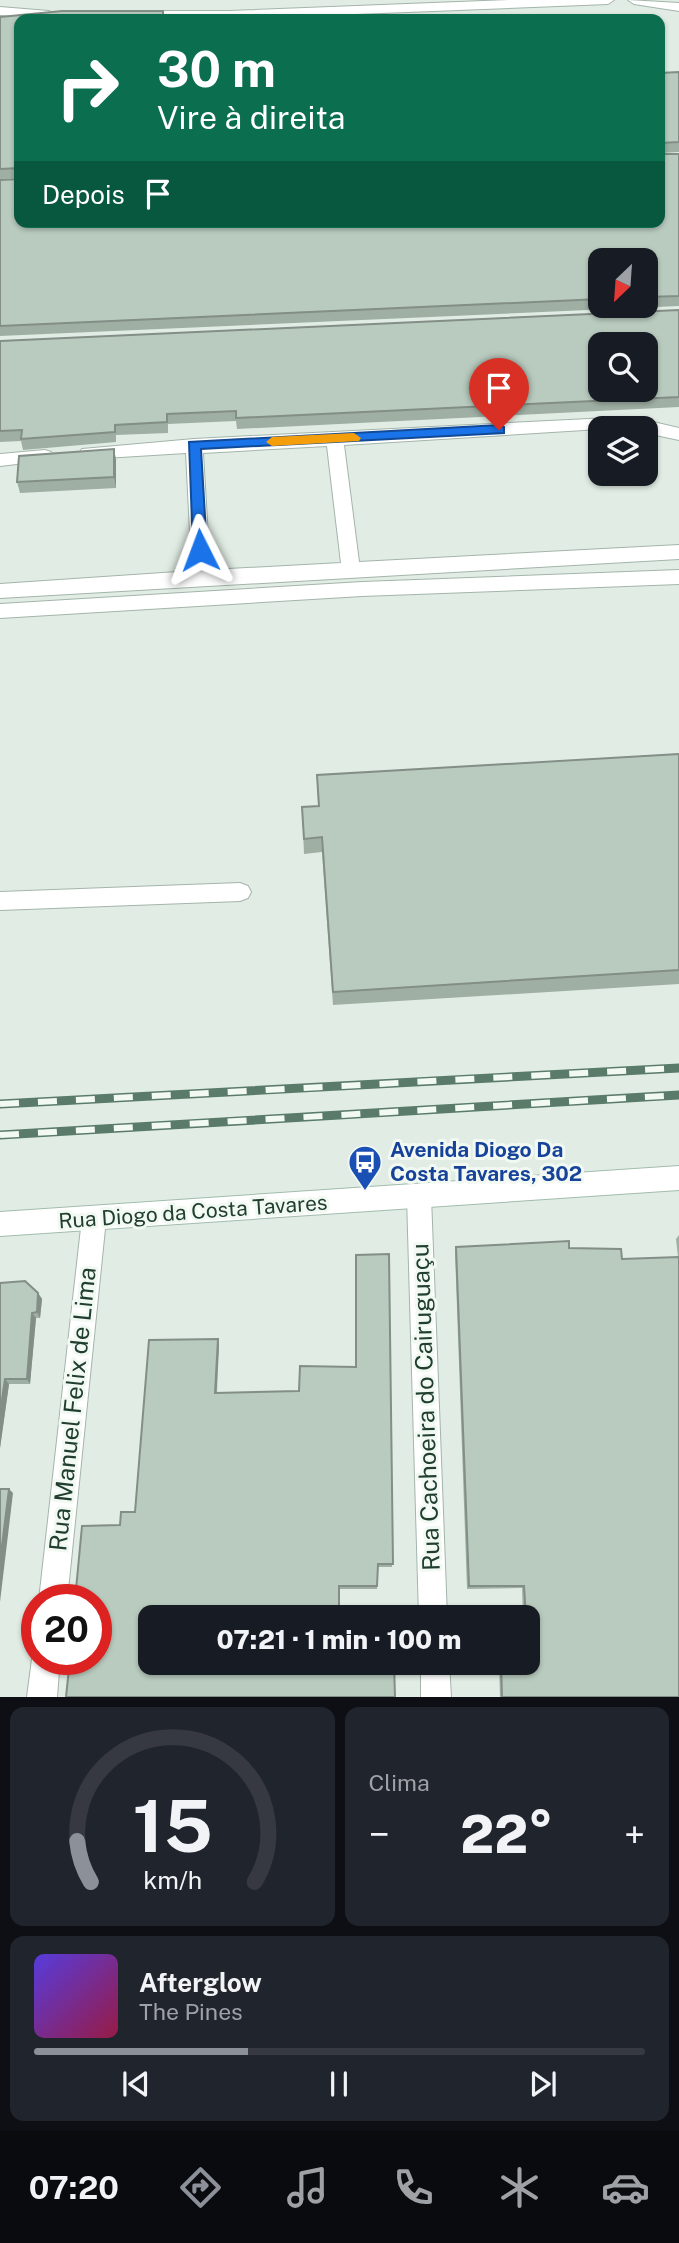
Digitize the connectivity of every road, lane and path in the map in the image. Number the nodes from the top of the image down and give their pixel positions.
1 (608, 0) edge
2 (634, 0) edge
3 (459, 6) junction
4 (663, 7) junction
5 (679, 7) edge
6 (255, 14) edge
7 (463, 14) edge
8 (668, 21) dead end
9 (679, 434) edge
10 (335, 439) junction
11 (194, 445) junction
12 (0, 460) edge
13 (679, 552) edge
14 (351, 571) junction
15 (201, 576) junction
16 (679, 577) edge
17 (0, 591) edge
18 (0, 611) edge
19 (240, 892) dead end
20 (0, 901) edge
21 (679, 1178) edge
22 (419, 1197) junction
23 (94, 1219) junction
24 (0, 1224) edge
25 (55, 1584) edge
26 (433, 1605) edge
27 (44, 1675) edge
28 (435, 1675) edge
29 (42, 1697) edge
30 (436, 1697) edge

1 - 3 street
2 - 4 street
3 - 6 street
3 - 7 street
4 - 5 street
4 - 8 street
9 - 10 street
10 - 11 street
10 - 14 street
11 - 12 street
11 - 15 street
13 - 14 street
14 - 15 street
15 - 17 street
16 - 18 street
19 - 20 street
21 - 22 street, Rua Diogo da Costa Tavares
22 - 23 street, Rua Diogo da Costa Tavares
22 - 26 street, Rua Cachoeira do Cairuguaçu
23 - 24 street, Rua Diogo da Costa Tavares
23 - 25 street, Rua Manuel Felix de Lima
27 - 29 street
28 - 30 street

